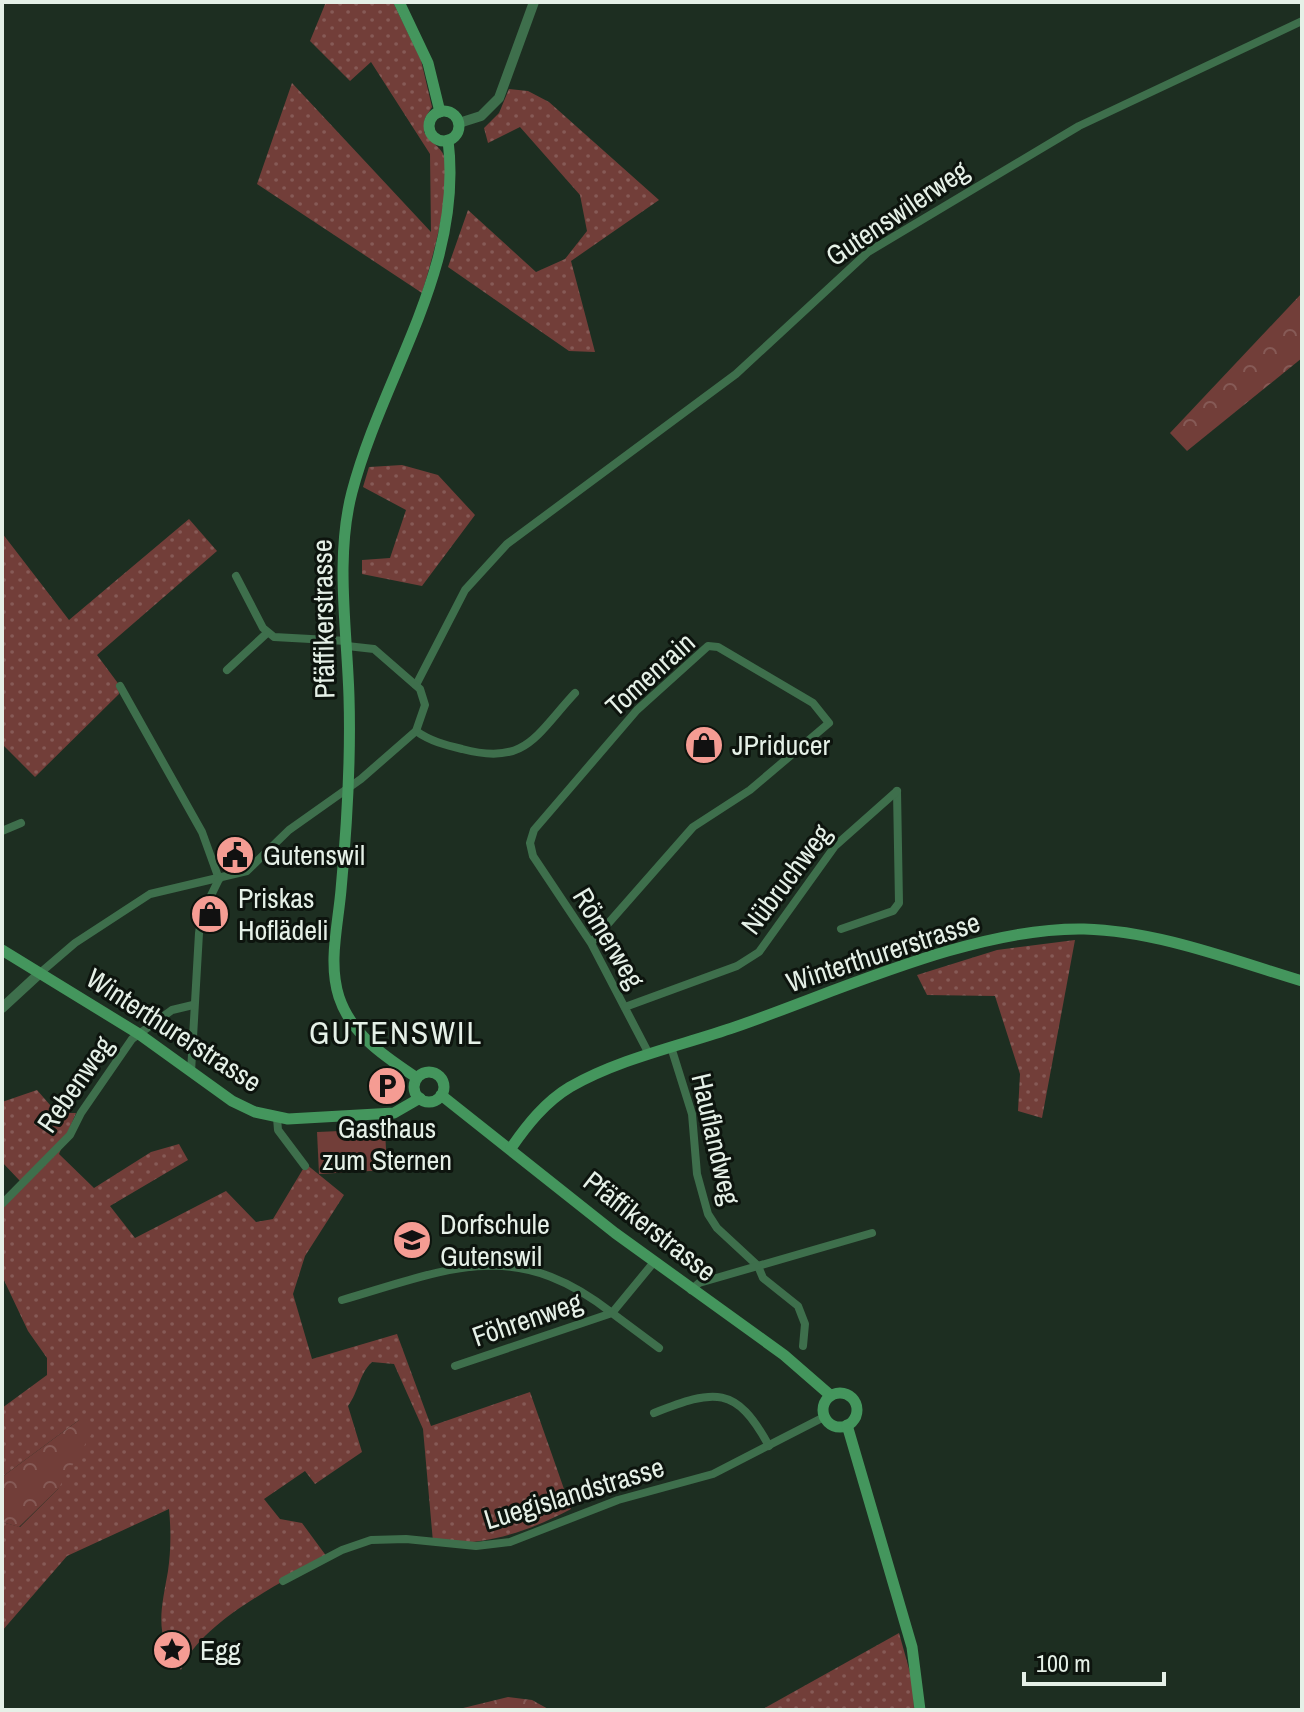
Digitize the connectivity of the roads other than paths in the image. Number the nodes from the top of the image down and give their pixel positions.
1 (399, 2) edge
2 (534, 2) edge
3 (1302, 21) edge
4 (440, 112) junction
5 (459, 123) junction
6 (448, 140) junction
7 (236, 576) dead end
8 (267, 633) junction
9 (347, 644) junction
10 (227, 670) dead end
11 (416, 685) junction
12 (120, 686) dead end
13 (575, 693) dead end
14 (416, 731) junction
15 (350, 787) junction
16 (21, 823) dead end
17 (2, 831) edge
18 (530, 845) joint
19 (219, 879) junction
20 (841, 929) dead end
21 (591, 943) junction
22 (2, 950) edge
23 (40, 973) junction
24 (1302, 981) edge
25 (193, 1005) junction
26 (625, 1007) junction
27 (2, 1008) edge
28 (142, 1032) junction
29 (671, 1047) junction
30 (649, 1054) junction
31 (191, 1072) junction
32 (417, 1078) junction
33 (441, 1095) junction
34 (420, 1098) junction
35 (277, 1118) junction
36 (511, 1148) junction
37 (305, 1166) dead end
38 (2, 1204) edge
39 (872, 1233) dead end
40 (654, 1262) junction
41 (758, 1266) junction
42 (691, 1290) junction
43 (342, 1300) dead end
44 (612, 1313) junction
45 (803, 1346) dead end
46 (659, 1348) dead end
47 (455, 1366) dead end
48 (830, 1395) junction
49 (654, 1413) dead end
50 (824, 1417) junction
51 (847, 1425) junction
52 (769, 1446) junction
53 (283, 1581) dead end
54 (920, 1710) edge

1 - 4 main road
2 - 5 street
3 - 11 street, Gutenswilerweg
4 - 5 main road
4 - 6 main road, Pfäffikerstrasse
5 - 6 main road
6 - 9 main road, Pfäffikerstrasse
7 - 8 street
8 - 9 street
8 - 10 street
9 - 11 street
9 - 15 main road, Pfäffikerstrasse
11 - 14 street
12 - 19 street
13 - 14 street
14 - 15 street
15 - 19 street
15 - 32 main road, Pfäffikerstrasse
16 - 17 street
18 - 21 street, Römerweg
18 - 21 street, Tomenrain
19 - 23 street
19 - 25 street
20 - 26 street, Nübruchweg
21 - 26 street, Römerweg
22 - 23 main road, Winterthurerstrasse
23 - 27 street
23 - 28 main road, Winterthurerstrasse
24 - 29 main road, Winterthurerstrasse
25 - 28 street, Rebenweg
25 - 31 street
26 - 30 street, Römerweg
28 - 31 main road, Winterthurerstrasse
28 - 38 street, Rebenweg
29 - 30 main road, Winterthurerstrasse
29 - 41 street, Hauflandweg
30 - 36 main road, Winterthurerstrasse
31 - 35 main road, Winterthurerstrasse
32 - 33 main road
32 - 34 main road
33 - 34 main road
33 - 36 main road, Pfäffikerstrasse
34 - 35 main road, Winterthurerstrasse
35 - 37 street
36 - 40 main road, Pfäffikerstrasse
39 - 41 street
40 - 42 main road, Pfäffikerstrasse
40 - 44 street
41 - 42 street
41 - 45 street, Hauflandweg
42 - 48 main road, Pfäffikerstrasse
43 - 44 street
44 - 46 street
44 - 47 street, Föhrenweg
48 - 50 main road
48 - 51 main road, Pfäffikerstrasse
49 - 52 street
50 - 51 main road
50 - 52 street, Luegislandstrasse
51 - 54 main road, Pfäffikerstrasse
52 - 53 street, Luegislandstrasse

